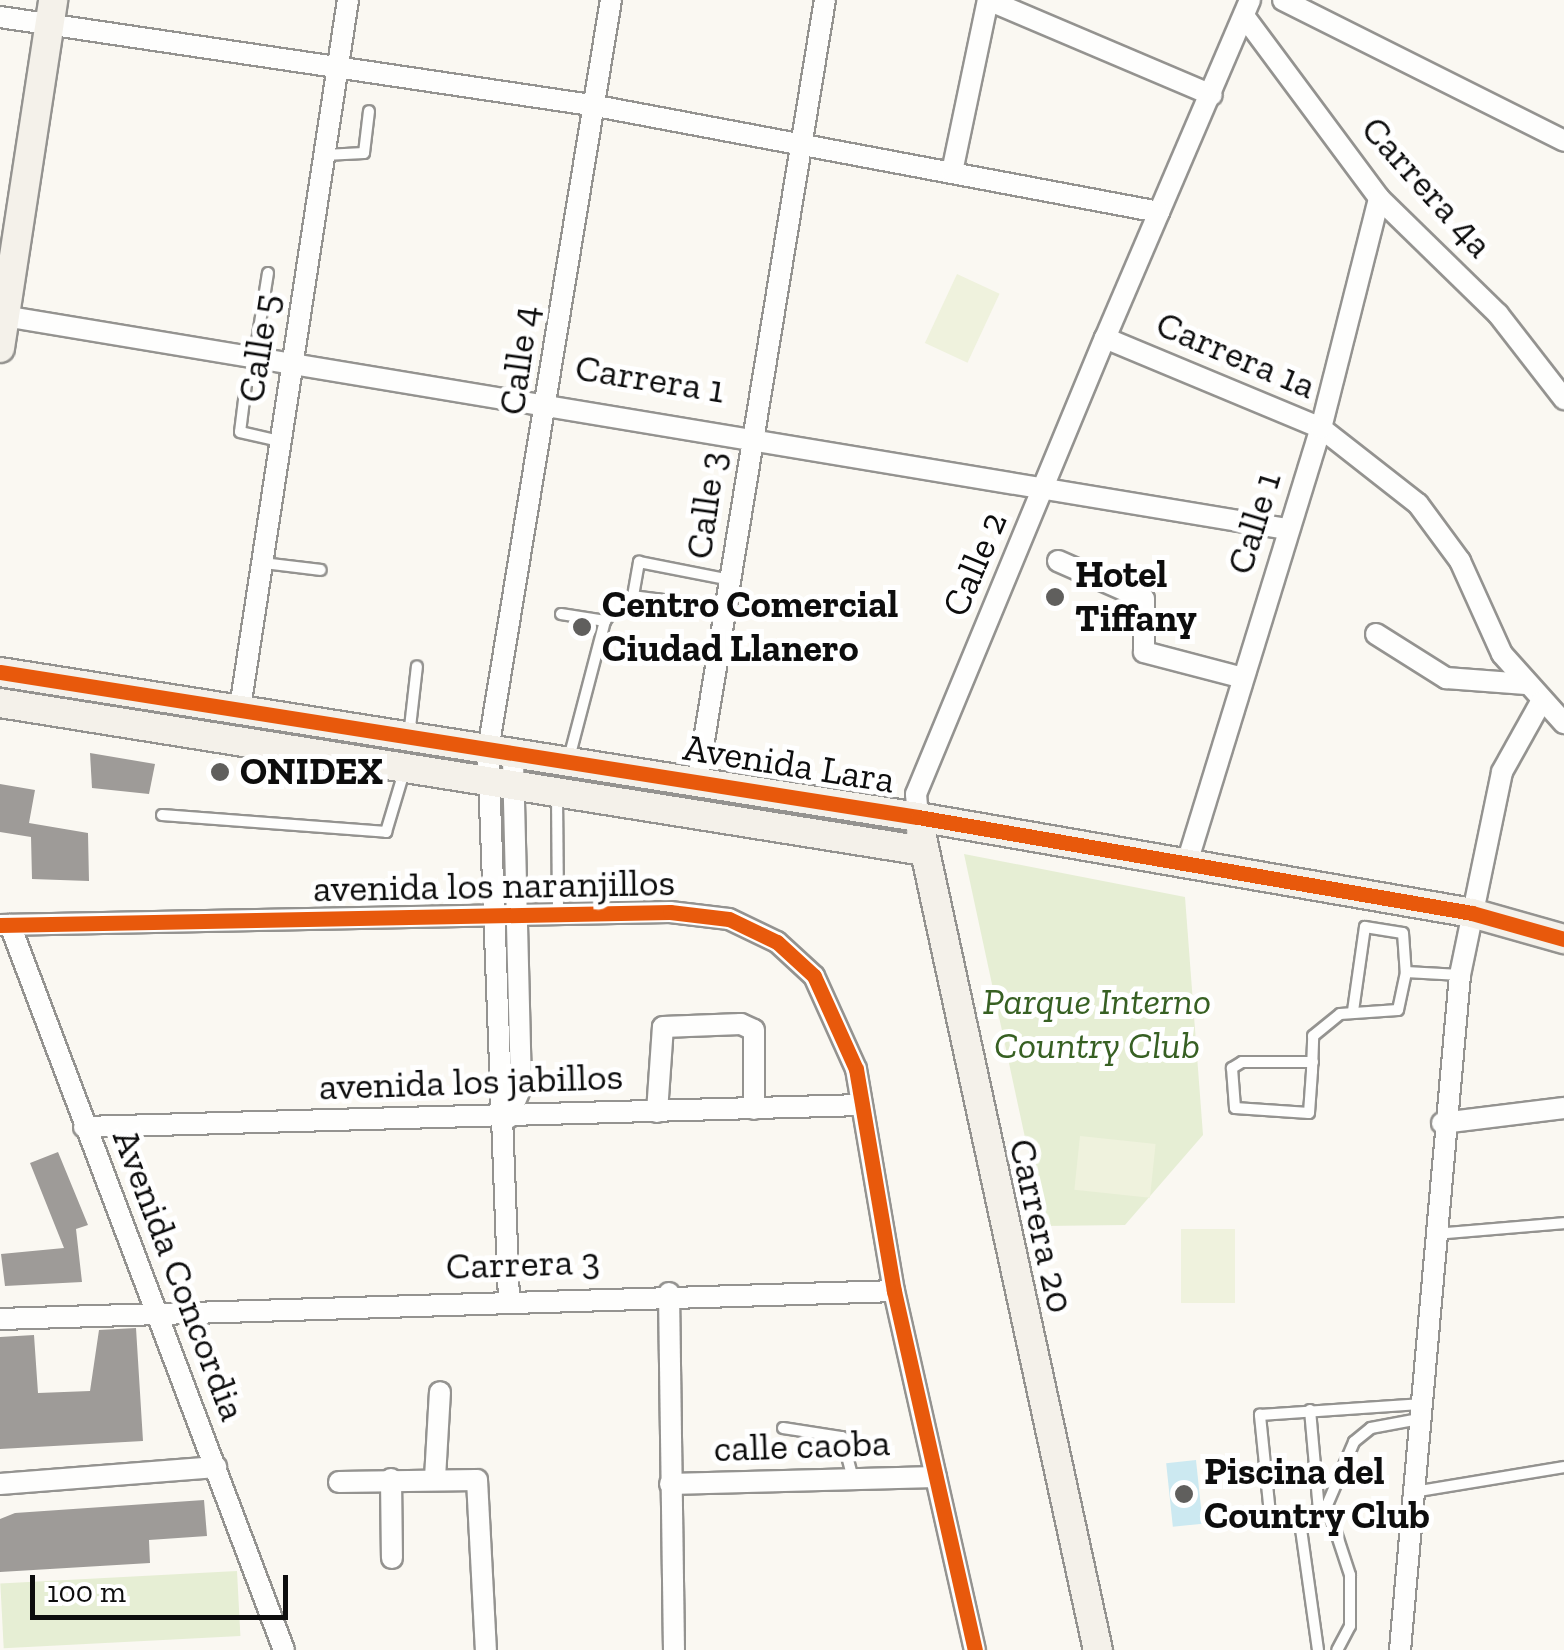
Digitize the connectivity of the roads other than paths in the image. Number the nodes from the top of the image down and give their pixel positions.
1 (348, 0) edge
2 (611, 0) edge
3 (825, 0) edge
4 (988, 0) edge
5 (1283, 0) edge
6 (1247, 8) edge
7 (51, 13) edge
8 (0, 17) edge
9 (338, 70) junction
10 (1212, 95) junction
11 (591, 105) junction
12 (370, 111) dead end
13 (1564, 141) edge
14 (798, 145) junction
15 (325, 154) junction
16 (952, 172) junction
17 (1379, 198) junction
18 (1159, 212) junction
19 (268, 272) dead end
20 (2, 315) edge
21 (1105, 338) junction
22 (0, 348) edge
23 (255, 354) junction
24 (292, 360) junction
25 (246, 384) dead end
26 (1564, 399) edge
27 (550, 402) junction
28 (1320, 428) junction
29 (751, 433) junction
30 (280, 441) junction
31 (1046, 486) junction
32 (1288, 529) junction
33 (1058, 561) dead end
34 (262, 562) junction
35 (322, 570) dead end
36 (732, 580) junction
37 (632, 596) junction
38 (727, 608) junction
39 (561, 614) dead end
40 (606, 621) junction
41 (1376, 634) dead end
42 (417, 666) dead end
43 (0, 672) edge
44 (1243, 678) junction
45 (1526, 684) junction
46 (1540, 702) junction
47 (0, 703) edge
48 (240, 708) junction
49 (1564, 723) edge
50 (408, 737) junction
51 (497, 744) junction
52 (568, 763) junction
53 (405, 766) junction
54 (503, 782) junction
55 (697, 783) junction
56 (557, 791) junction
57 (162, 814) dead end
58 (918, 817) junction
59 (924, 851) junction
60 (1186, 866) junction
61 (1472, 914) junction
62 (558, 919) junction
63 (508, 922) junction
64 (5, 925) edge
65 (1564, 939) edge
66 (1406, 972) junction
67 (1460, 975) junction
68 (1353, 1011) junction
69 (1312, 1062) junction
70 (860, 1105) junction
71 (754, 1108) junction
72 (1564, 1108) edge
73 (657, 1112) junction
74 (508, 1118) junction
75 (1442, 1123) junction
76 (84, 1127) junction
77 (1564, 1222) edge
78 (1432, 1234) junction
79 (894, 1291) junction
80 (670, 1292) junction
81 (508, 1300) junction
82 (155, 1310) junction
83 (0, 1318) edge
84 (440, 1392) dead end
85 (1310, 1410) junction
86 (1419, 1412) junction
87 (783, 1428) dead end
88 (216, 1466) junction
89 (1564, 1467) edge
90 (936, 1477) junction
91 (436, 1478) junction
92 (391, 1479) junction
93 (854, 1480) junction
94 (339, 1482) dead end
95 (0, 1484) edge
96 (670, 1484) junction
97 (1413, 1492) junction
98 (1323, 1508) junction
99 (1300, 1522) junction
100 (392, 1558) dead end
101 (284, 1650) edge
102 (486, 1650) edge
103 (674, 1650) edge
104 (975, 1650) edge
105 (1098, 1650) edge
106 (1318, 1650) edge
107 (1337, 1650) edge
108 (1400, 1650) edge

1 - 9 street, Calle 5
2 - 11 street, Calle 4
3 - 14 street, Calle 3
4 - 10 street
4 - 16 street
5 - 13 street
6 - 10 street, Carrera 1a
6 - 17 street, Carrera 4a
7 - 8 street
7 - 9 street
7 - 20 street
9 - 11 street
9 - 15 street, Calle 5
10 - 18 street, Carrera 1a
11 - 14 street
11 - 27 street, Calle 4
12 - 15 lane
14 - 16 street
14 - 29 street, Calle 3
15 - 24 street, Calle 5
16 - 18 street
17 - 26 street, Carrera 4a
17 - 28 street, Calle 1
18 - 21 street, Carrera 1a
19 - 23 lane
20 - 22 street
20 - 23 street, Carrera 1
21 - 28 street, Carrera 1a
21 - 31 street, Calle 2
23 - 24 street, Carrera 1
24 - 27 street, Carrera 1
24 - 30 street, Calle 5
25 - 30 lane
27 - 29 street, Carrera 1
27 - 51 street, Calle 4
28 - 32 street, Calle 1
28 - 45 street, Carrera 1a
29 - 31 street, Carrera 1
29 - 36 street, Calle 3
30 - 34 street, Calle 5
31 - 32 street, Carrera 1
31 - 58 street, Calle 2
32 - 44 street, Calle 1
33 - 44 street
34 - 35 lane
34 - 48 street, Calle 5
36 - 37 lane
36 - 38 street, Calle 3
37 - 38 lane
37 - 40 lane
38 - 55 street, Calle 3
39 - 40 lane
40 - 52 lane
41 - 45 street
42 - 50 lane
43 - 48 street, Avenida Lara
44 - 60 street, Calle 1
45 - 46 street, Carrera 1a
46 - 49 street, Carrera 1a
46 - 61 street
47 - 53 street, Avenida Lara
48 - 50 street, Avenida Lara
50 - 51 street, Avenida Lara
51 - 52 street, Avenida Lara
51 - 54 street, Calle 4
52 - 55 street, Avenida Lara
53 - 54 street, Avenida Lara
53 - 57 lane
54 - 56 street, Avenida Lara
54 - 63 street, Calle 4
55 - 58 street, Avenida Lara
56 - 59 street, Avenida Lara
56 - 62 lane
58 - 59 street, Carrera 20
58 - 60 street, Avenida Lara
59 - 105 street, Carrera 20
60 - 61 street, Avenida Lara
61 - 65 street, Avenida Lara
61 - 67 street
62 - 63 street, avenida los naranjillos
62 - 70 street, avenida los naranjillos
63 - 64 street, avenida los naranjillos
63 - 74 street, Calle 4
64 - 76 street, Avenida Concordia
66 - 67 lane
66 - 68 lane
66 - 68 lane
67 - 75 street
68 - 69 lane
69 - 69 lane
70 - 71 street, avenida los jabillos
70 - 79 street, avenida los naranjillos
71 - 73 street, avenida los jabillos
71 - 73 street
72 - 75 street
73 - 74 street, avenida los jabillos
74 - 76 street, avenida los jabillos
74 - 81 street, Calle 4
75 - 78 street
76 - 82 street, Avenida Concordia
77 - 78 lane
78 - 86 street
79 - 80 street, Carrera 3
79 - 90 street, avenida los naranjillos
80 - 81 street, Carrera 3
80 - 96 street
81 - 82 street, Carrera 3
82 - 83 street, Carrera 3
82 - 88 street, Avenida Concordia
84 - 91 street
85 - 86 lane
85 - 98 lane
85 - 99 lane
86 - 97 street
86 - 98 lane
87 - 93 lane
88 - 95 street
88 - 101 street, Avenida Concordia
89 - 97 lane
90 - 93 street, calle caoba
90 - 104 street, avenida los naranjillos
91 - 92 street
91 - 102 street
92 - 94 street
92 - 100 street
93 - 96 street, calle caoba
96 - 103 street
97 - 108 street
98 - 99 lane
98 - 107 lane
99 - 106 lane

